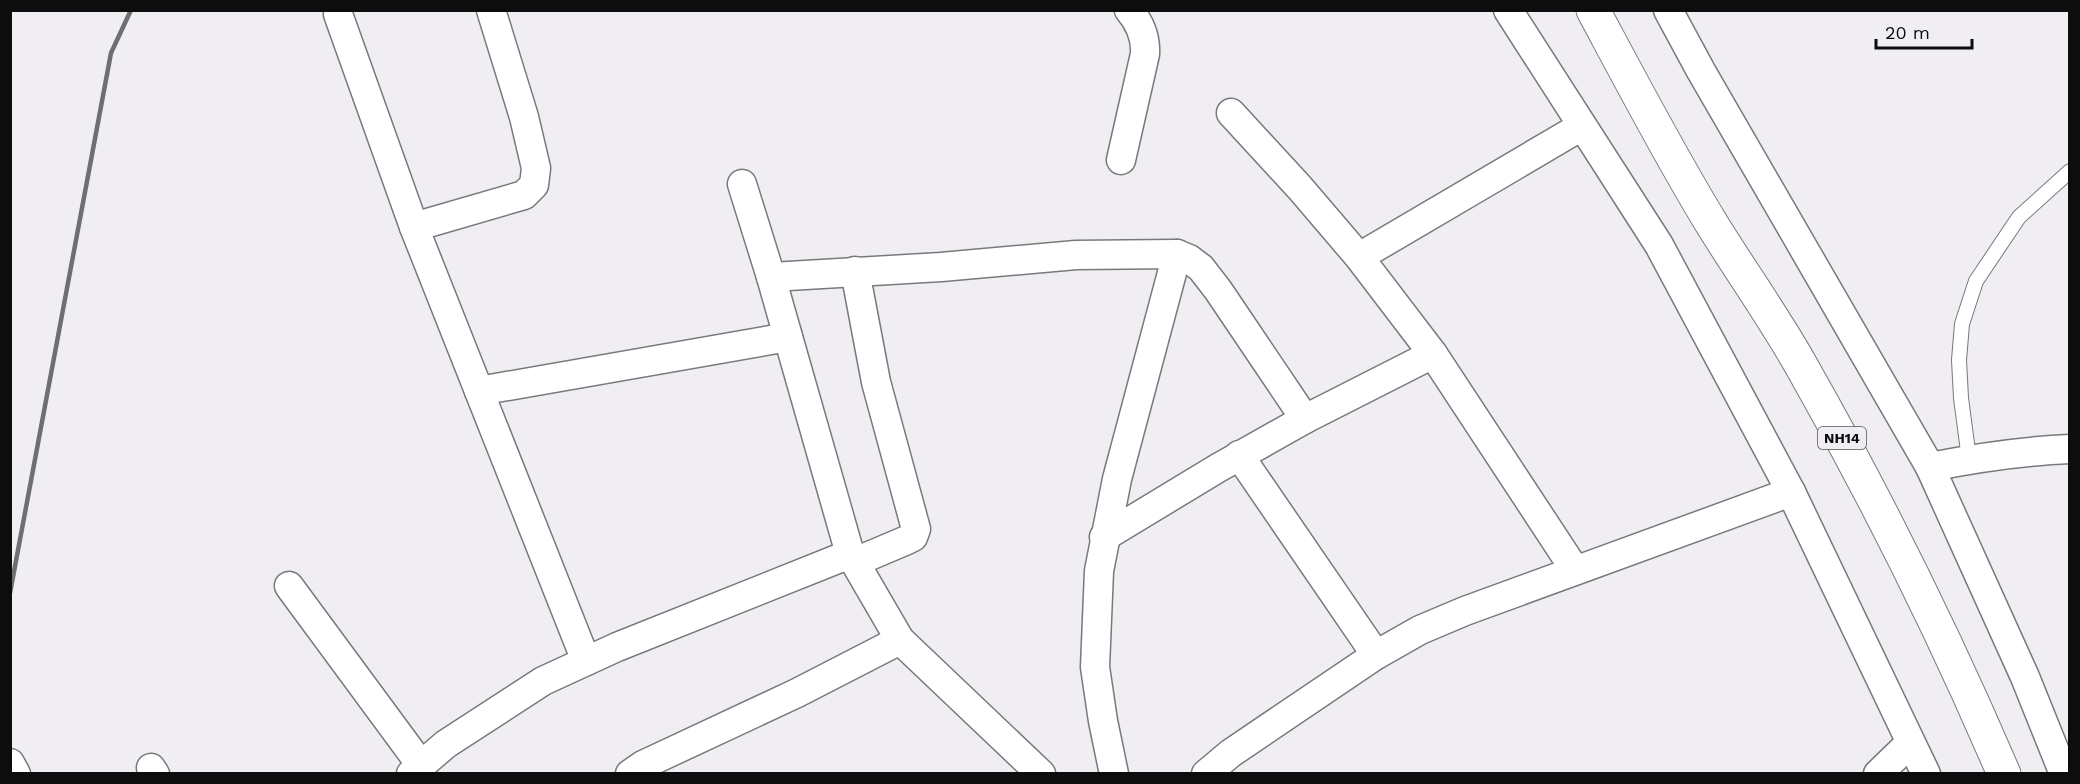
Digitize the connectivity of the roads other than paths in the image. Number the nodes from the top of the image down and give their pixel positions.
1 (491, 10) edge
2 (1128, 10) edge
3 (1508, 10) edge
4 (1593, 10) edge
5 (1668, 10) edge
6 (338, 14) dead end
7 (1231, 113) dead end
8 (1582, 126) junction
9 (1121, 160) dead end
10 (2070, 171) edge
11 (742, 184) dead end
12 (414, 227) junction
13 (1178, 254) junction
14 (1359, 257) junction
15 (855, 271) junction
16 (771, 277) junction
17 (788, 337) junction
18 (1433, 354) junction
19 (479, 391) junction
20 (1305, 419) junction
21 (2070, 449) edge
22 (1239, 455) junction
23 (1969, 459) junction
24 (1930, 467) junction
25 (1791, 492) junction
26 (1104, 537) junction
27 (852, 558) junction
28 (1575, 570) junction
29 (289, 585) dead end
30 (900, 640) junction
31 (1376, 655) junction
32 (586, 661) junction
33 (1910, 743) junction
34 (10, 763) edge
35 (416, 769) edge
36 (16, 774) edge
37 (630, 774) edge
38 (1041, 774) edge
39 (1114, 774) edge
40 (1206, 774) edge
41 (1878, 774) edge
42 (1926, 774) edge
43 (2004, 774) edge
44 (2064, 774) edge

1 - 12 street
2 - 9 street
3 - 8 street
4 - 43 highway, NH14
5 - 24 street
6 - 12 street
7 - 14 street
8 - 14 street
8 - 25 street
10 - 23 lane
11 - 16 street
12 - 19 street
13 - 15 street
13 - 20 street
13 - 26 street
14 - 18 street
15 - 16 street
15 - 27 street
16 - 17 street
17 - 19 street
17 - 27 street
18 - 20 street
18 - 28 street
19 - 32 street
20 - 22 street
21 - 23 street
22 - 26 street
22 - 31 street
23 - 24 street
24 - 44 street
25 - 28 street
25 - 33 street
26 - 39 street
27 - 30 street
27 - 32 street
28 - 31 street
29 - 35 street
30 - 37 street
30 - 38 street
31 - 40 street
32 - 35 street
33 - 41 street
33 - 42 street
34 - 36 street

